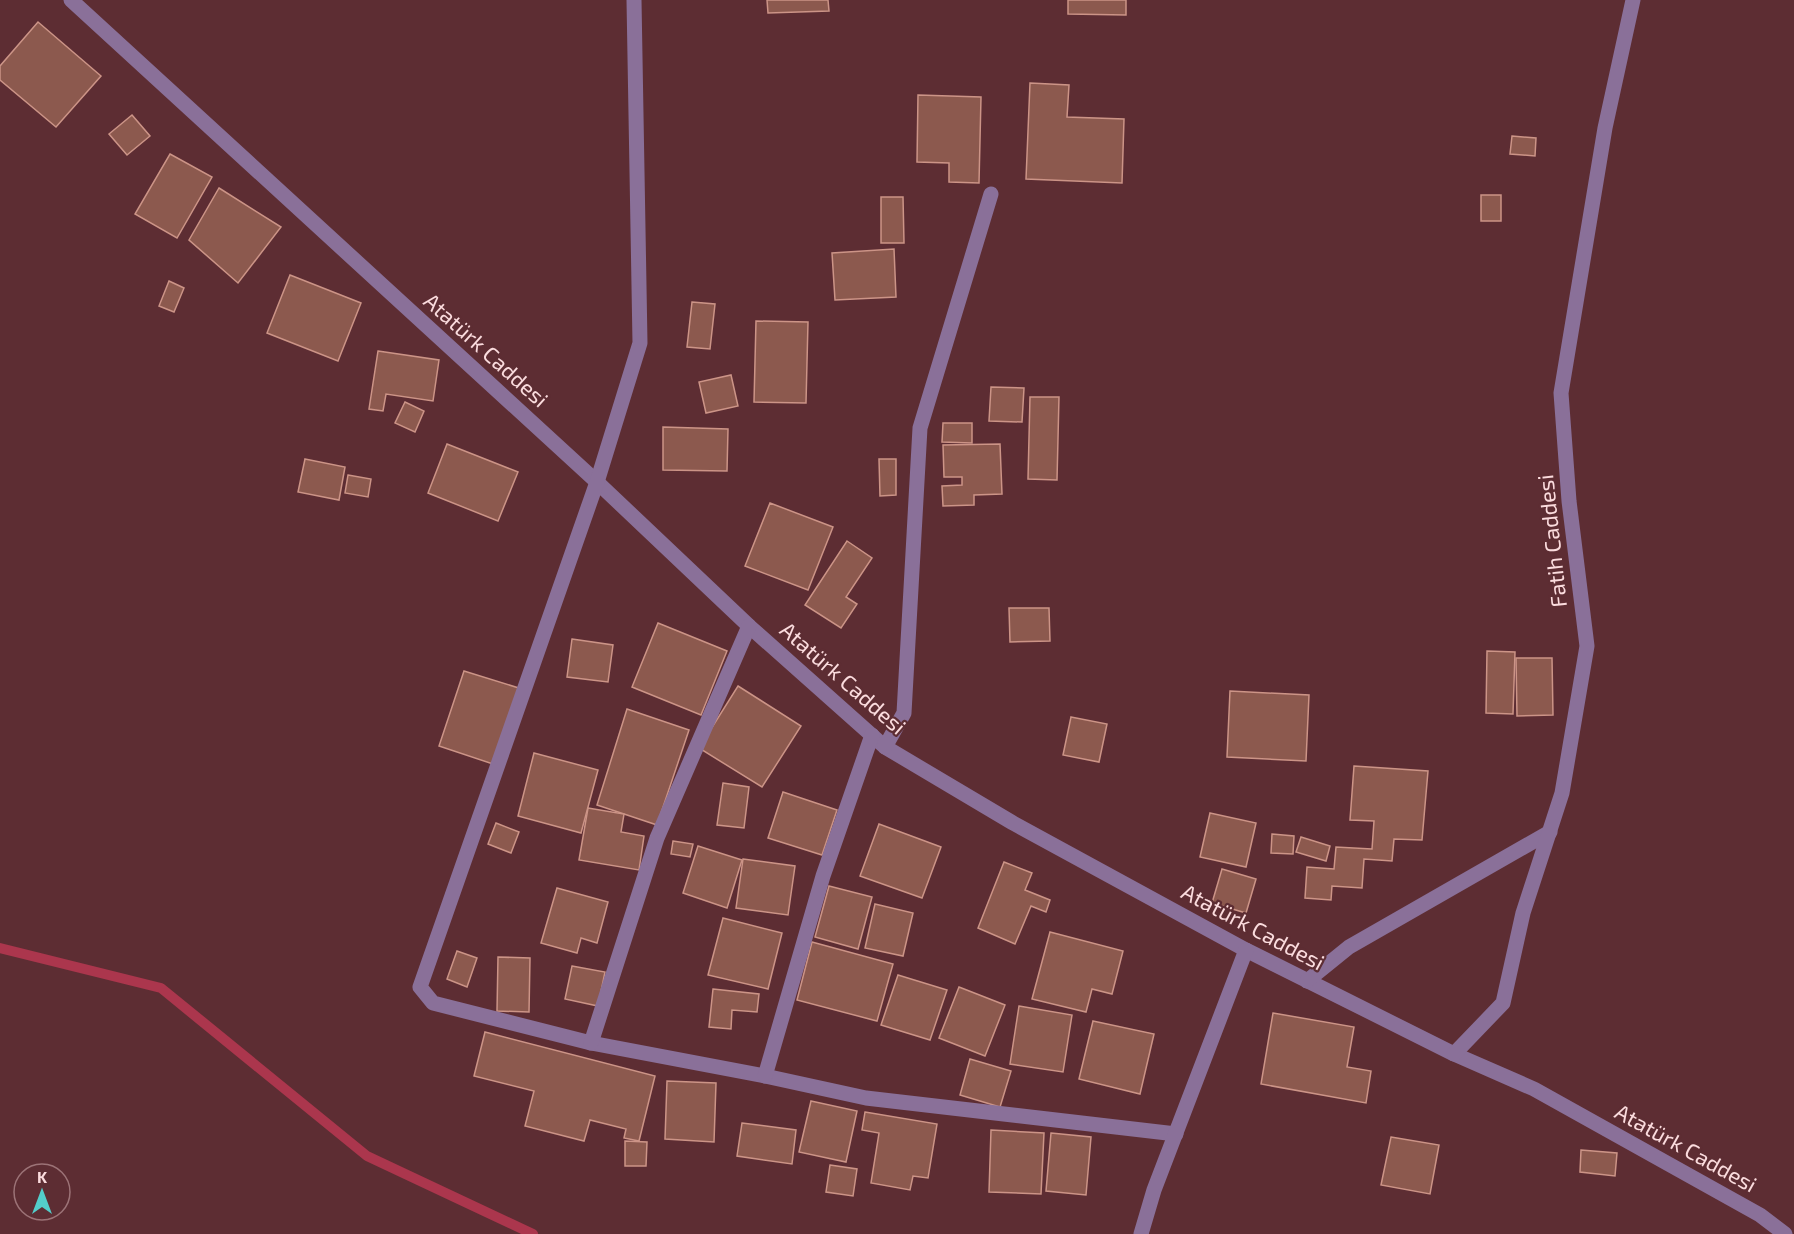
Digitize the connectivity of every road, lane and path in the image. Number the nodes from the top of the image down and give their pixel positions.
1 (71, 0) edge
2 (634, 0) edge
3 (1633, 0) edge
4 (991, 194) dead end
5 (597, 482) junction
6 (749, 626) junction
7 (872, 735) junction
8 (885, 747) junction
9 (1550, 832) junction
10 (1246, 950) junction
11 (1307, 981) junction
12 (591, 1043) junction
13 (1454, 1054) junction
14 (765, 1076) junction
15 (1176, 1134) junction
16 (1141, 1234) edge
17 (1785, 1234) edge

1 - 5 street, Atatürk Caddesi
2 - 5 street
3 - 9 street, Fatih Caddesi
4 - 8 street
5 - 6 street, Atatürk Caddesi
5 - 12 street
6 - 7 street, Atatürk Caddesi
6 - 12 street
7 - 8 street, Atatürk Caddesi
7 - 14 street
8 - 10 street, Atatürk Caddesi
9 - 11 street
9 - 13 street, Fatih Caddesi
10 - 11 street, Atatürk Caddesi
10 - 15 street
11 - 13 street, Atatürk Caddesi
12 - 14 street
13 - 17 street, Atatürk Caddesi
14 - 15 street
15 - 16 street

